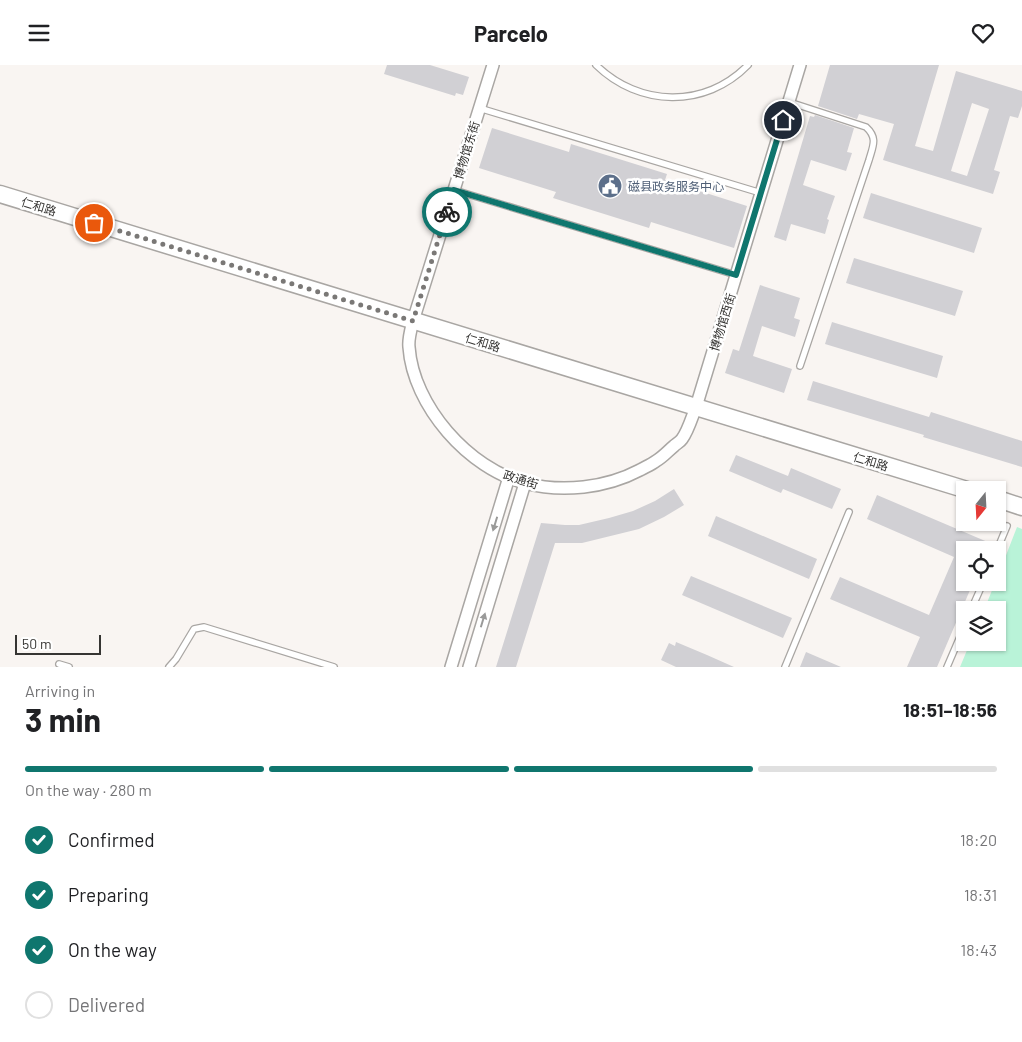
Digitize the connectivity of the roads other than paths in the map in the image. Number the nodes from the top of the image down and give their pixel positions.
1 (493, 65) edge
2 (596, 65) edge
3 (748, 65) edge
4 (800, 65) edge
5 (789, 102) junction
6 (480, 108) junction
7 (454, 190) junction
8 (761, 193) junction
9 (0, 194) edge
10 (736, 275) junction
11 (413, 321) junction
12 (800, 366) dead end
13 (696, 407) junction
14 (509, 477) junction
15 (525, 483) junction
16 (956, 487) edge
17 (1006, 502) edge
18 (1022, 507) edge
19 (848, 512) dead end
20 (1008, 526) dead end
21 (1001, 541) edge
22 (956, 646) edge
23 (59, 663) dead end
24 (69, 667) edge
25 (169, 667) edge
26 (334, 667) edge
27 (451, 667) edge
28 (469, 667) edge
29 (785, 667) edge
30 (947, 667) edge

1 - 6 street, 博物馆东街
2 - 3 lane
4 - 5 street, 博物馆西街
5 - 8 street, 博物馆西街
5 - 12 lane
6 - 7 street, 博物馆东街
6 - 8 lane
7 - 10 lane
7 - 11 street, 博物馆东街
8 - 10 street, 博物馆西街
9 - 11 street, 仁和路
10 - 13 street, 博物馆西街
11 - 13 street, 仁和路
11 - 14 street, 政通街
13 - 15 street, 政通街
13 - 16 street, 仁和路
14 - 15 street, 政通街
14 -> 27 street
28 -> 15 street
17 - 18 street
19 - 29 lane
20 - 21 lane
22 - 30 lane
23 - 24 lane
25 - 26 lane

